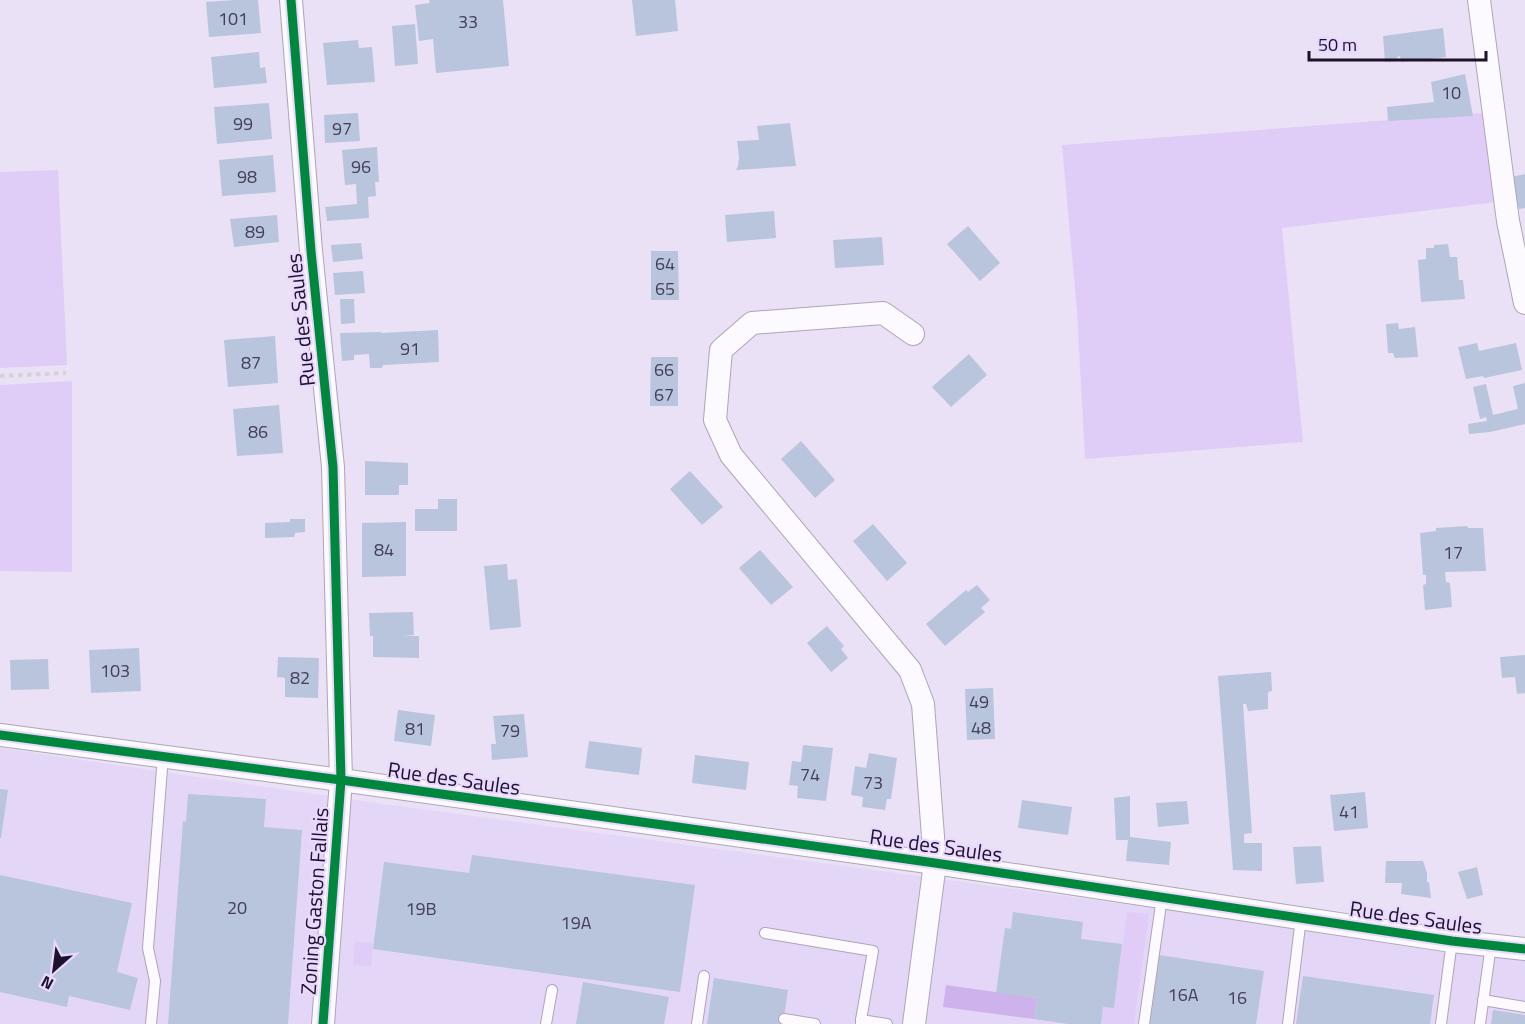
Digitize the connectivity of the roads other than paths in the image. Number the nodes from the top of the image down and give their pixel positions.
1 (291, 0) edge
2 (1479, 0) edge
3 (1525, 303) edge
4 (913, 334) dead end
5 (0, 735) edge
6 (163, 756) junction
7 (341, 780) junction
8 (935, 863) junction
9 (1162, 897) junction
10 (1301, 918) junction
11 (765, 933) dead end
12 (1452, 941) junction
13 (1491, 945) junction
14 (1525, 949) edge
15 (704, 976) dead end
16 (552, 990) dead end
17 (1483, 1000) junction
18 (1525, 1007) edge
19 (784, 1019) dead end
20 (861, 1022) edge
21 (151, 1024) edge
22 (323, 1024) edge
23 (546, 1024) edge
24 (697, 1024) edge
25 (815, 1024) edge
26 (887, 1024) edge
27 (914, 1024) edge
28 (1144, 1024) edge
29 (1288, 1024) edge
30 (1442, 1024) edge
31 (1480, 1024) edge

1 - 7 street, Rue des Saules
2 - 3 street
4 - 8 street, Rue des Saules
5 - 6 street, Rue des Saules
6 - 7 street, Rue des Saules
6 - 21 lane
7 - 8 street, Rue des Saules
7 - 22 street, Zoning Gaston Fallais
8 - 9 street, Rue des Saules
8 - 27 street
9 - 10 street, Rue des Saules
9 - 28 lane
10 - 12 street, Rue des Saules
10 - 29 lane
11 - 20 lane
12 - 13 street, Rue des Saules
12 - 30 lane
13 - 14 street, Rue des Saules
13 - 17 lane
15 - 24 lane
16 - 23 lane
17 - 18 lane
17 - 31 lane
19 - 25 lane
20 - 26 lane

